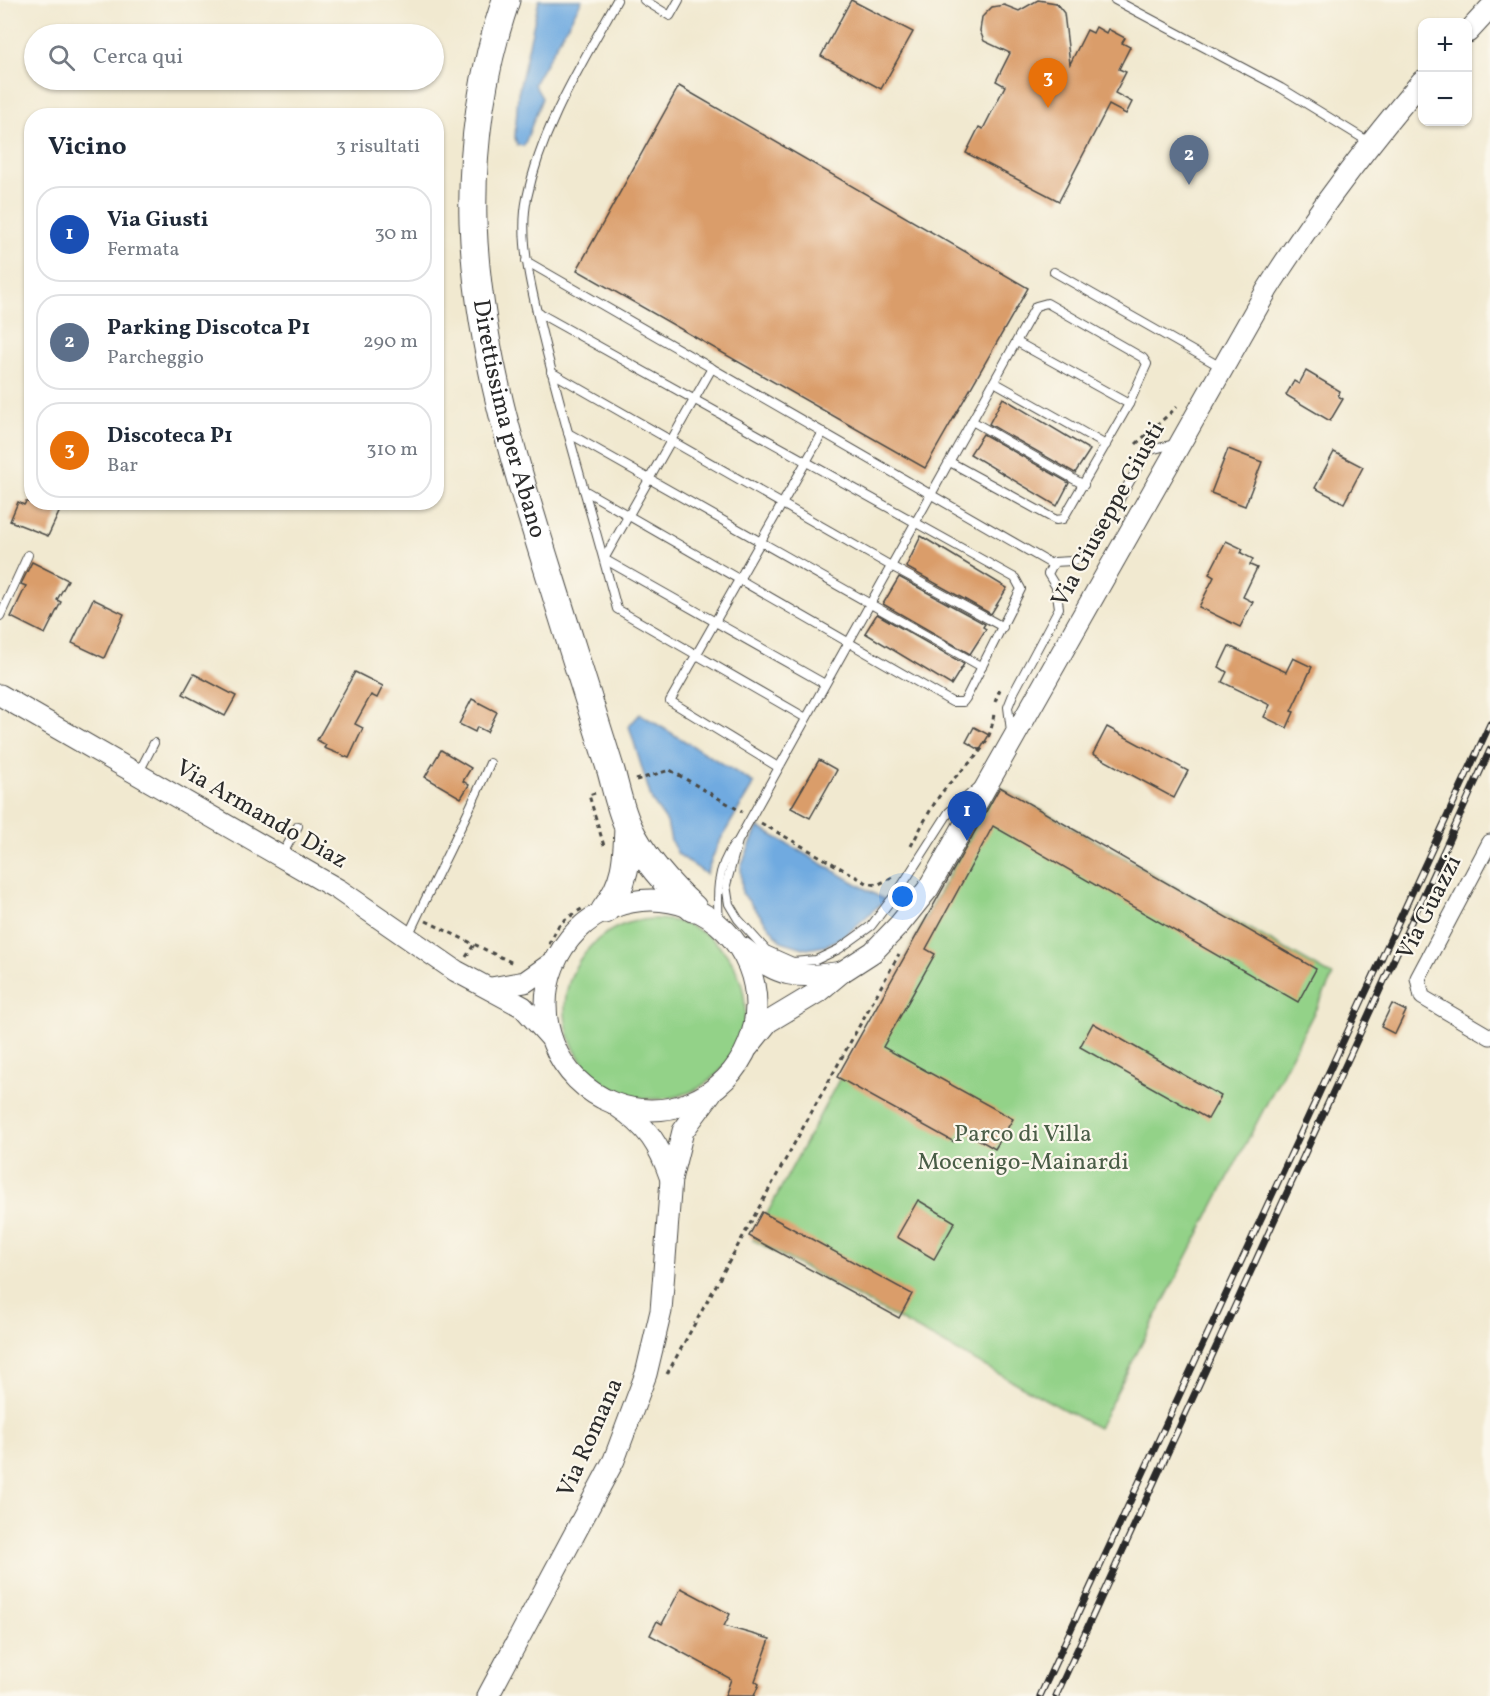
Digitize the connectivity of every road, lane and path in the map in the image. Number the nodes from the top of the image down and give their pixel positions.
1 (506, 0) edge
2 (617, 0) edge
3 (644, 0) edge
4 (679, 0) edge
5 (1115, 0) edge
6 (1490, 8) edge
7 (1472, 27) edge
8 (1418, 86) edge
9 (1370, 143) junction
10 (526, 261) junction
11 (1054, 272) dead end
12 (537, 312) junction
13 (1017, 342) junction
14 (712, 368) junction
15 (1222, 368) junction
16 (551, 372) junction
17 (994, 382) junction
18 (694, 400) junction
19 (1129, 404) junction
20 (972, 421) junction
21 (823, 432) junction
22 (568, 433) junction
23 (672, 440) junction
24 (1179, 443) junction
25 (1106, 445) junction
26 (806, 462) junction
27 (950, 462) junction
28 (651, 478) junction
29 (1084, 485) junction
30 (584, 490) junction
31 (931, 495) junction
32 (783, 503) junction
33 (630, 516) junction
34 (915, 524) junction
35 (762, 541) junction
36 (28, 555) dead end
37 (604, 559) junction
38 (1053, 565) junction
39 (891, 566) junction
40 (740, 580) junction
41 (870, 603) junction
42 (0, 616) edge
43 (716, 620) junction
44 (1003, 627) junction
45 (848, 642) junction
46 (697, 655) junction
47 (982, 668) junction
48 (825, 684) junction
49 (0, 695) edge
50 (806, 718) junction
51 (1012, 741) junction
52 (154, 743) dead end
53 (490, 763) dead end
54 (778, 767) junction
55 (138, 773) junction
56 (992, 776) junction
57 (644, 777) dead end
58 (589, 795) dead end
59 (733, 807) dead end
60 (927, 817) dead end
61 (756, 820) dead end
62 (298, 826) dead end
63 (628, 827) junction
64 (738, 841) junction
65 (1490, 842) edge
66 (910, 847) dead end
67 (605, 848) dead end
68 (281, 856) junction
69 (898, 867) dead end
70 (597, 907) junction
71 (693, 908) junction
72 (417, 917) junction
73 (719, 924) junction
74 (408, 938) junction
75 (738, 944) junction
76 (904, 945) dead end
77 (550, 955) junction
78 (525, 964) dead end
79 (842, 972) junction
80 (491, 988) junction
81 (1490, 1037) edge
82 (551, 1038) junction
83 (748, 1047) junction
84 (715, 1089) junction
85 (612, 1103) junction
86 (670, 1179) junction
87 (661, 1384) dead end
88 (488, 1696) edge

1 - 63 highway, Direttissima per Abano
2 - 10 lane
3 - 4 lane
5 - 9 lane
6 - 7 street
8 - 9 street, Via Giuseppe Giusti
9 - 15 street, Via Giuseppe Giusti
10 - 12 lane
10 - 14 lane
11 - 15 lane
12 - 16 lane
12 - 18 lane
13 - 17 lane
13 - 19 lane
13 - 19 lane
14 - 18 lane
14 - 21 lane
15 - 24 street, Via Giuseppe Giusti
16 - 22 lane
16 - 23 lane
17 - 20 lane
17 - 25 lane
18 - 23 lane
18 - 26 lane
19 - 25 lane
20 - 27 lane
20 - 29 lane
21 - 26 lane
21 - 31 lane
22 - 28 lane
22 - 30 lane
23 - 28 lane
23 - 32 lane
24 - 38 lane
24 - 51 street, Via Giuseppe Giusti
25 - 29 lane
26 - 32 lane
26 - 34 lane
27 - 29 lane
27 - 31 lane
28 - 33 lane
28 - 35 lane
30 - 33 lane
30 - 37 lane
31 - 34 lane
31 - 38 lane
32 - 35 lane
32 - 39 lane
33 - 37 lane
33 - 40 lane
34 - 39 lane
34 - 44 lane
35 - 40 lane
35 - 41 lane
36 - 42 lane
37 - 43 lane
37 - 46 lane
38 - 51 lane
39 - 41 lane
39 - 44 lane
40 - 43 lane
40 - 45 lane
41 - 45 lane
41 - 47 lane
43 - 46 lane
43 - 48 lane
44 - 47 lane
45 - 47 lane
45 - 48 lane
46 - 50 lane
46 - 54 lane
48 - 50 lane
49 - 55 street, Via Armando Diaz
50 - 54 lane
51 - 56 street, Via Giuseppe Giusti
52 - 55 lane
53 - 72 lane
54 - 64 lane
55 - 68 street, Via Armando Diaz
56 - 64 lane
56 - 79 street, Via Giuseppe Giusti
57 - 59 path
58 - 67 path
60 - 66 path
61 - 69 path
62 - 68 lane
63 - 70 highway, Direttissima per Abano
63 - 71 highway, Direttissima per Abano
64 - 73 lane
65 - 81 street, Via Guazzi
68 - 74 street, Via Armando Diaz
70 - 71 street
70 - 77 street
70 - 77 path
71 - 73 street
72 - 74 lane
72 - 78 path
73 - 75 street
74 - 80 street, Via Armando Diaz
75 - 79 street, Via Giuseppe Giusti
75 - 83 street
76 - 87 path
77 - 80 street
77 - 82 street
79 - 83 street, Via Giuseppe Giusti
80 - 82 street, Via Armando Diaz
82 - 85 street
83 - 84 street
84 - 85 street
84 - 86 street, Via Romana
85 - 86 street, Via Romana
86 - 88 street, Via Romana

